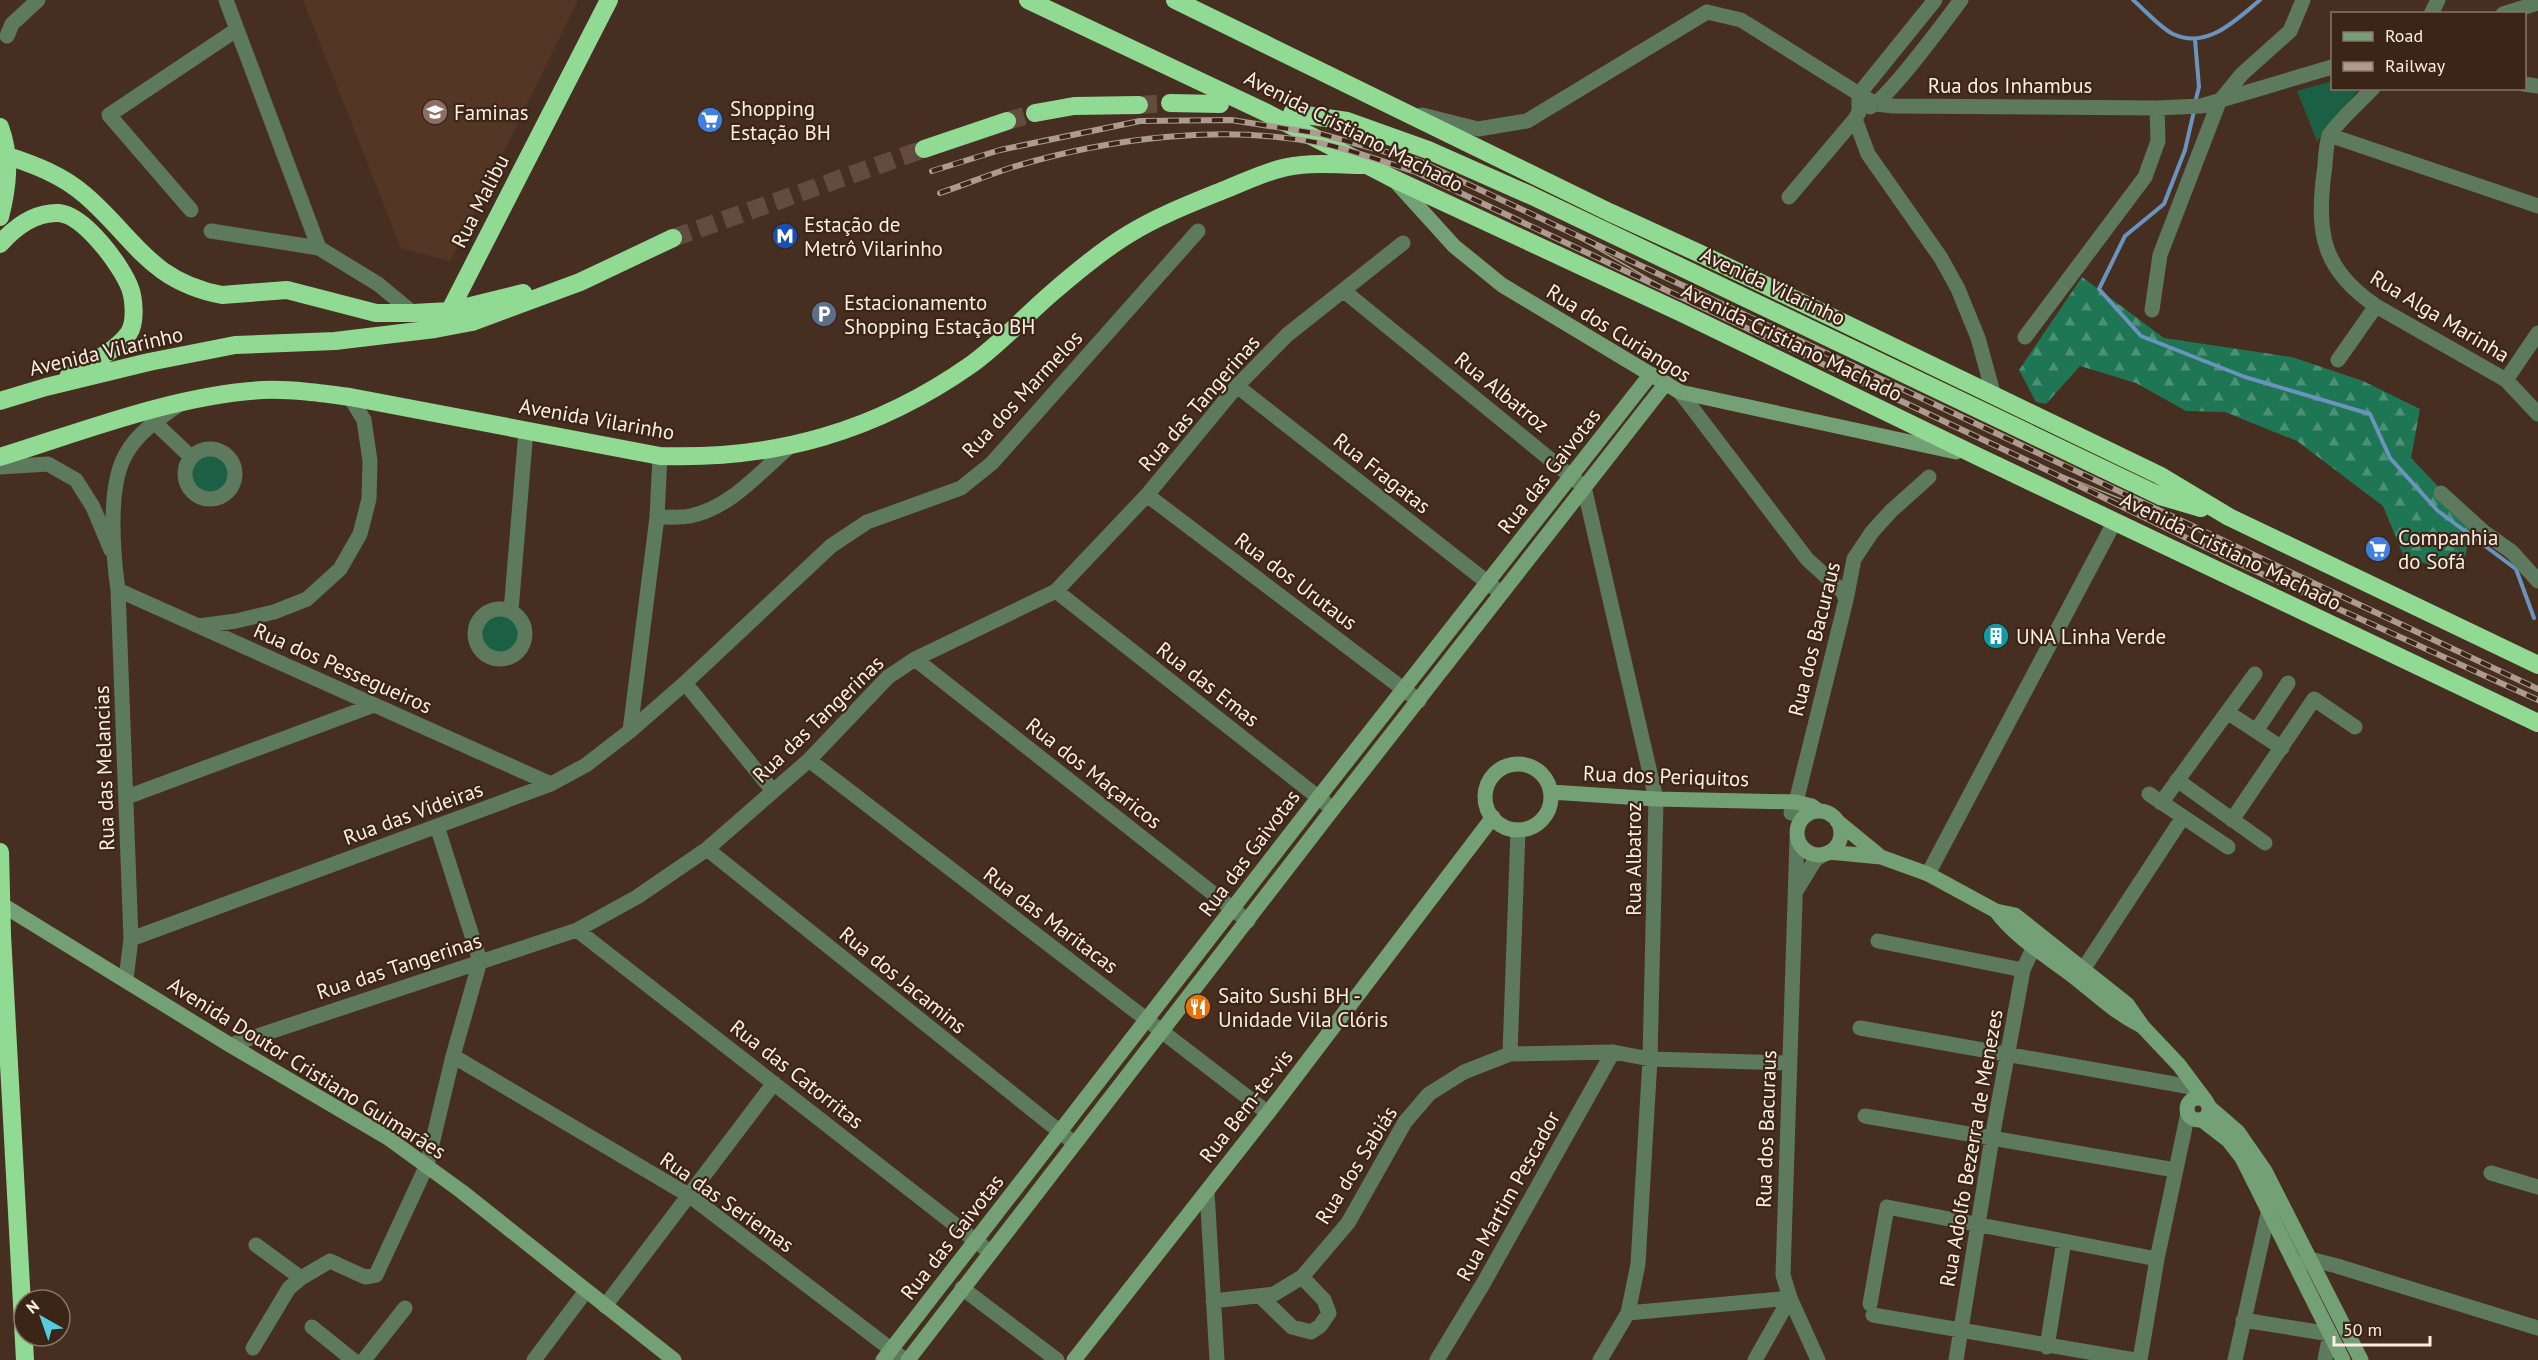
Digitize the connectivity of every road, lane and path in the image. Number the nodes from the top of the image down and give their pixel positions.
1 (38, 0) edge
2 (226, 0) edge
3 (609, 0) edge
4 (1028, 0) edge
5 (1176, 0) edge
6 (1935, 0) edge
7 (1961, 0) edge
8 (2303, 0) edge
9 (2538, 3) edge
10 (1704, 6) edge
11 (2509, 12) edge
12 (236, 30) junction
13 (7, 36) dead end
14 (2331, 67) edge
15 (2371, 90) edge
16 (1859, 94) junction
17 (2219, 102) junction
18 (1170, 103) tunnel mouth
19 (1220, 104) dead end
20 (1876, 104) junction
21 (1139, 105) tunnel mouth
22 (2163, 107) junction
23 (1398, 109) junction
24 (1035, 113) tunnel mouth
25 (1292, 113) dead end
26 (1857, 115) junction
27 (1007, 121) tunnel mouth
28 (0, 128) edge
29 (2330, 135) junction
30 (924, 148) tunnel mouth
31 (8, 156) junction
32 (1369, 166) junction
33 (1392, 177) junction
34 (1788, 197) dead end
35 (2538, 206) edge
36 (191, 210) dead end
37 (0, 217) edge
38 (211, 231) dead end
39 (1198, 231) dead end
40 (673, 238) tunnel mouth
41 (1403, 243) dead end
42 (0, 244) edge
43 (319, 248) junction
44 (554, 291) junction
45 (1344, 291) junction
46 (2376, 306) junction
47 (2152, 309) dead end
48 (450, 311) junction
49 (413, 313) junction
50 (442, 328) junction
51 (2538, 333) edge
52 (2025, 337) dead end
53 (2338, 360) dead end
54 (1651, 374) junction
55 (2506, 380) junction
56 (1666, 383) junction
57 (1237, 386) junction
58 (46, 387) junction
59 (1680, 392) junction
60 (1994, 396) junction
61 (350, 397) junction
62 (0, 401) edge
63 (184, 401) junction
64 (378, 402) junction
65 (2538, 414) edge
66 (364, 420) junction
67 (154, 422) junction
68 (526, 430) junction
69 (789, 447) junction
70 (660, 456) junction
71 (0, 457) edge
72 (191, 457) dead end
73 (1979, 457) junction
74 (0, 466) edge
75 (1572, 476) junction
76 (1929, 477) dead end
77 (1584, 487) junction
78 (2441, 493) dead end
79 (1147, 495) junction
80 (657, 517) junction
81 (2229, 517) junction
82 (2115, 521) junction
83 (113, 555) junction
84 (2538, 581) edge
85 (1488, 584) junction
86 (118, 590) junction
87 (1056, 591) junction
88 (1501, 593) junction
89 (1846, 600) junction
90 (511, 611) dead end
91 (199, 626) junction
92 (915, 659) junction
93 (2538, 665) edge
94 (2255, 674) dead end
95 (685, 683) junction
96 (2288, 683) dead end
97 (1404, 690) junction
98 (1419, 701) junction
99 (374, 705) junction
100 (2227, 712) junction
101 (2538, 723) edge
102 (2355, 727) dead end
103 (630, 731) junction
104 (2256, 731) junction
105 (2282, 748) junction
106 (809, 760) junction
107 (2178, 780) junction
108 (551, 784) junction
109 (773, 791) junction
110 (1551, 792) junction
111 (127, 797) junction
112 (1318, 798) junction
113 (1656, 799) junction
114 (1332, 809) junction
115 (1819, 811) junction
116 (1792, 816) junction
117 (1492, 817) junction
118 (2183, 817) junction
119 (2232, 820) junction
120 (1837, 821) junction
121 (436, 826) junction
122 (1518, 830) junction
123 (2265, 843) dead end
124 (2228, 847) dead end
125 (707, 849) junction
126 (0, 852) edge
127 (1826, 853) junction
128 (1881, 857) junction
129 (1928, 874) junction
130 (1794, 893) junction
131 (2, 904) edge
132 (1233, 909) junction
133 (1996, 911) junction
134 (20, 915) junction
135 (1248, 921) junction
136 (2, 928) junction
137 (577, 930) junction
138 (131, 939) junction
139 (1878, 941) dead end
140 (2034, 946) junction
141 (480, 961) junction
142 (2084, 968) junction
143 (2023, 969) junction
144 (126, 979) junction
145 (1148, 1020) junction
146 (2142, 1027) junction
147 (1860, 1028) dead end
148 (1162, 1031) junction
149 (230, 1045) junction
150 (1613, 1052) junction
151 (1510, 1054) junction
152 (453, 1056) junction
153 (2007, 1056) junction
154 (1650, 1059) junction
155 (1790, 1063) junction
156 (774, 1083) junction
157 (2192, 1084) junction
158 (2199, 1110) junction
159 (1268, 1113) junction
160 (1865, 1116) dead end
161 (1060, 1132) junction
162 (1992, 1138) junction
163 (1074, 1143) junction
164 (427, 1165) junction
165 (2175, 1170) junction
166 (2491, 1173) dead end
167 (2538, 1187) edge
168 (1207, 1191) junction
169 (690, 1196) junction
170 (2275, 1206) junction
171 (1979, 1227) junction
172 (976, 1241) junction
173 (2064, 1241) junction
174 (256, 1245) dead end
175 (990, 1252) junction
176 (2157, 1259) junction
177 (2303, 1263) junction
178 (1302, 1277) junction
179 (301, 1278) junction
180 (962, 1288) junction
181 (586, 1291) junction
182 (1261, 1297) junction
183 (1790, 1298) junction
184 (1213, 1300) junction
185 (605, 1306) junction
186 (405, 1308) dead end
187 (1628, 1312) junction
188 (2243, 1320) junction
189 (312, 1327) dead end
190 (2344, 1327) junction
191 (2538, 1328) edge
192 (1962, 1330) junction
193 (2330, 1334) junction
194 (2048, 1347) junction
195 (253, 1348) dead end
196 (887, 1355) edge
197 (25, 1360) edge
198 (353, 1360) edge
199 (364, 1360) edge
200 (534, 1360) edge
201 (674, 1360) edge
202 (906, 1360) edge
203 (1057, 1360) edge
204 (1074, 1360) edge
205 (1217, 1360) edge
206 (1437, 1360) edge
207 (1600, 1360) edge
208 (1755, 1360) edge
209 (1818, 1360) edge
210 (1956, 1360) edge
211 (2135, 1360) edge
212 (2140, 1360) edge
213 (2235, 1360) edge
214 (2325, 1360) edge
215 (2343, 1360) edge
216 (2361, 1360) edge

1 - 13 street
2 - 12 street
3 - 48 highway, Rua Malibu
4 - 32 highway, Avenida Cristiano Machado
5 - 23 highway, Avenida Cristiano Machado
6 - 16 street
7 - 20 street
8 - 17 street
9 - 11 street
10 - 16 street, Rua dos Inhambus
10 - 23 street
12 - 36 street
12 - 43 street
14 - 17 street, Rua dos Inhambus
15 - 29 street
16 - 20 street, Rua dos Inhambus
16 - 26 street
17 - 22 street, Rua dos Inhambus
17 - 47 street
18 - 19 highway
20 - 22 street, Rua dos Inhambus
20 - 26 street
21 - 24 highway
22 - 52 street
23 - 60 highway, Avenida Cristiano Machado
25 - 81 highway, Avenida Vilarinho
26 - 34 street
26 - 60 street
27 - 30 highway
28 - 31 highway
29 - 35 street
29 - 46 street, Rua Alga Marinha
31 - 37 highway
31 - 49 highway
32 - 33 highway, Avenida Cristiano Machado
32 - 69 highway, Avenida Vilarinho
33 - 54 street, Rua dos Curiangos
33 - 73 highway, Avenida Cristiano Machado
38 - 43 street
39 - 95 street, Rua dos Marmelos
40 - 44 highway, Avenida Vilarinho
41 - 45 street, Rua das Tangerinas
42 - 58 highway
43 - 49 street
44 - 48 highway
44 - 50 highway, Avenida Vilarinho
45 - 57 street, Rua das Tangerinas
45 - 75 street, Rua Albatroz
46 - 53 street
46 - 55 street, Rua Alga Marinha
48 - 49 highway
48 - 50 highway, Rua Malibu
50 - 58 highway, Avenida Vilarinho
51 - 55 street
54 - 56 street, Rua dos Curiangos
54 - 75 street, Rua das Gaivotas
55 - 65 street, Rua Alga Marinha
56 - 59 street, Rua dos Curiangos
56 - 77 street, Rua das Gaivotas
57 - 79 street, Rua das Tangerinas
57 - 85 street, Rua Fragatas
58 - 62 highway, Avenida Vilarinho
59 - 73 street
59 - 89 street, Rua dos Curiangos
60 - 81 highway, Avenida Cristiano Machado
61 - 63 highway, Avenida Vilarinho
61 - 64 highway, Avenida Vilarinho
61 - 66 street
63 - 67 street, Rua das Melancias
63 - 71 highway, Avenida Vilarinho
64 - 66 street
64 - 68 highway, Avenida Vilarinho
66 - 91 street
67 - 72 street
67 - 83 street, Rua das Melancias
68 - 70 highway, Avenida Vilarinho
68 - 90 street
69 - 70 highway, Avenida Vilarinho
69 - 80 street
70 - 80 street
73 - 82 highway, Avenida Cristiano Machado
74 - 83 street, Rua das Melancias
75 - 77 street, Rua Albatroz
75 - 85 street, Rua das Gaivotas
76 - 89 street, Rua dos Bacuraus
77 - 88 street, Rua das Gaivotas
77 - 113 street, Rua Albatroz
78 - 84 street
79 - 87 street, Rua das Tangerinas
79 - 97 street, Rua dos Urutaus
80 - 103 street
81 - 93 highway, Avenida Cristiano Machado
82 - 101 highway, Avenida Cristiano Machado
82 - 129 street
83 - 86 street, Rua das Melancias
85 - 88 street, Rua Fragatas
85 - 97 street, Rua das Gaivotas
86 - 91 street, Rua dos Pessegueiros
86 - 111 street, Rua das Melancias
87 - 92 street, Rua das Tangerinas
87 - 112 street, Rua das Emas
88 - 98 street, Rua das Gaivotas
89 - 116 street, Rua dos Bacuraus
91 - 99 street, Rua dos Pessegueiros
92 - 106 street, Rua das Tangerinas
92 - 132 street, Rua dos Maçaricos
94 - 100 street
95 - 103 street, Rua das Videiras
95 - 109 street
96 - 104 street
97 - 98 street, Rua dos Urutaus
97 - 112 street, Rua das Gaivotas
98 - 114 street, Rua das Gaivotas
99 - 108 street, Rua dos Pessegueiros
99 - 111 street
100 - 104 street
100 - 107 street
102 - 105 street
103 - 108 street, Rua das Videiras
104 - 105 street
105 - 119 street
106 - 109 street, Rua das Tangerinas
106 - 145 street, Rua das Maritacas
107 - 118 street
107 - 119 street
108 - 121 street, Rua das Videiras
109 - 125 street, Rua das Tangerinas
110 - 113 street, Rua dos Periquitos
110 - 117 street
110 - 122 street
111 - 138 street, Rua das Melancias
112 - 114 street, Rua das Emas
112 - 132 street, Rua das Gaivotas
113 - 116 street, Rua dos Periquitos
113 - 154 street, Rua Albatroz
114 - 135 street, Rua das Gaivotas
115 - 116 street
115 - 116 street, Rua dos Periquitos
115 - 120 street
116 - 127 street
116 - 130 street, Rua dos Bacuraus
117 - 122 street
117 - 159 street, Rua Bem-te-vis
118 - 124 street
118 - 142 street
119 - 123 street
120 - 127 street
120 - 128 street
121 - 138 street, Rua das Videiras
121 - 141 street
122 - 151 street
125 - 137 street, Rua das Tangerinas
125 - 161 street, Rua dos Jacamins
126 - 131 highway
127 - 128 street
127 - 130 street
128 - 129 street
129 - 133 street
130 - 155 street, Rua dos Bacuraus
131 - 134 street, Avenida Doutor Cristiano Guimarães
131 - 136 highway
132 - 135 street, Rua dos Maçaricos
132 - 145 street, Rua das Gaivotas
133 - 140 street
133 - 142 street
134 - 136 street
134 - 144 street, Avenida Doutor Cristiano Guimarães
135 - 148 street, Rua das Gaivotas
136 - 197 highway
137 - 141 street, Rua das Tangerinas
137 - 156 street, Rua das Catorritas
138 - 144 street, Rua das Melancias
139 - 143 street
140 - 143 street, Rua Adolfo Bezerra de Menezes
140 - 146 street
141 - 149 street, Rua das Tangerinas
141 - 152 street
142 - 146 street
143 - 153 street, Rua Adolfo Bezerra de Menezes
144 - 149 street, Avenida Doutor Cristiano Guimarães
145 - 148 street, Rua das Maritacas
145 - 161 street, Rua das Gaivotas
146 - 157 street
147 - 153 street
148 - 159 street, Rua das Maritacas
148 - 163 street, Rua das Gaivotas
149 - 164 street, Avenida Doutor Cristiano Guimarães
150 - 151 street, Rua dos Sabiás
150 - 154 street, Rua dos Sabiás
150 - 206 street, Rua Martim Pescador
151 - 178 street, Rua dos Sabiás
152 - 164 street
152 - 169 street, Rua das Seriemas
153 - 157 street
153 - 162 street, Rua Adolfo Bezerra de Menezes
154 - 155 street, Rua dos Sabiás
154 - 187 street, Rua Albatroz
155 - 183 street, Rua dos Bacuraus
156 - 169 street
156 - 172 street, Rua das Catorritas
157 - 158 street
158 - 165 street
158 - 170 street
159 - 168 street, Rua Bem-te-vis
160 - 162 street
161 - 163 street, Rua dos Jacamins
161 - 172 street, Rua das Gaivotas
162 - 165 street
162 - 171 street, Rua Adolfo Bezerra de Menezes
163 - 175 street, Rua das Gaivotas
164 - 179 street
164 - 181 street, Avenida Doutor Cristiano Guimarães
165 - 176 street
166 - 167 street
168 - 184 street
168 - 204 street, Rua Bem-te-vis
169 - 185 street
169 - 196 street, Rua das Seriemas
170 - 177 street
170 - 188 street
171 - 173 street
171 - 192 street, Rua Adolfo Bezerra de Menezes
171 - 192 street
172 - 175 street, Rua das Catorritas
172 - 196 street, Rua das Gaivotas
173 - 176 street
173 - 194 street
174 - 179 street
175 - 180 street, Rua das Gaivotas
176 - 212 street
177 - 190 street
177 - 191 street
177 - 193 street
178 - 182 street, Rua dos Sabiás
178 - 182 street
179 - 195 street
180 - 202 street, Rua das Gaivotas
180 - 203 street
181 - 185 street, Avenida Doutor Cristiano Guimarães
181 - 200 street
182 - 184 street, Rua dos Sabiás
183 - 187 street
183 - 208 street
183 - 209 street, Rua dos Bacuraus
184 - 205 street
185 - 201 street, Avenida Doutor Cristiano Guimarães
186 - 199 street
187 - 207 street, Rua Albatroz
188 - 193 street
188 - 213 street
189 - 198 street
190 - 193 street
190 - 216 street
192 - 194 street
192 - 210 street, Rua Adolfo Bezerra de Menezes
193 - 214 street
193 - 215 street
194 - 211 street
196 - 202 street, Rua das Seriemas

